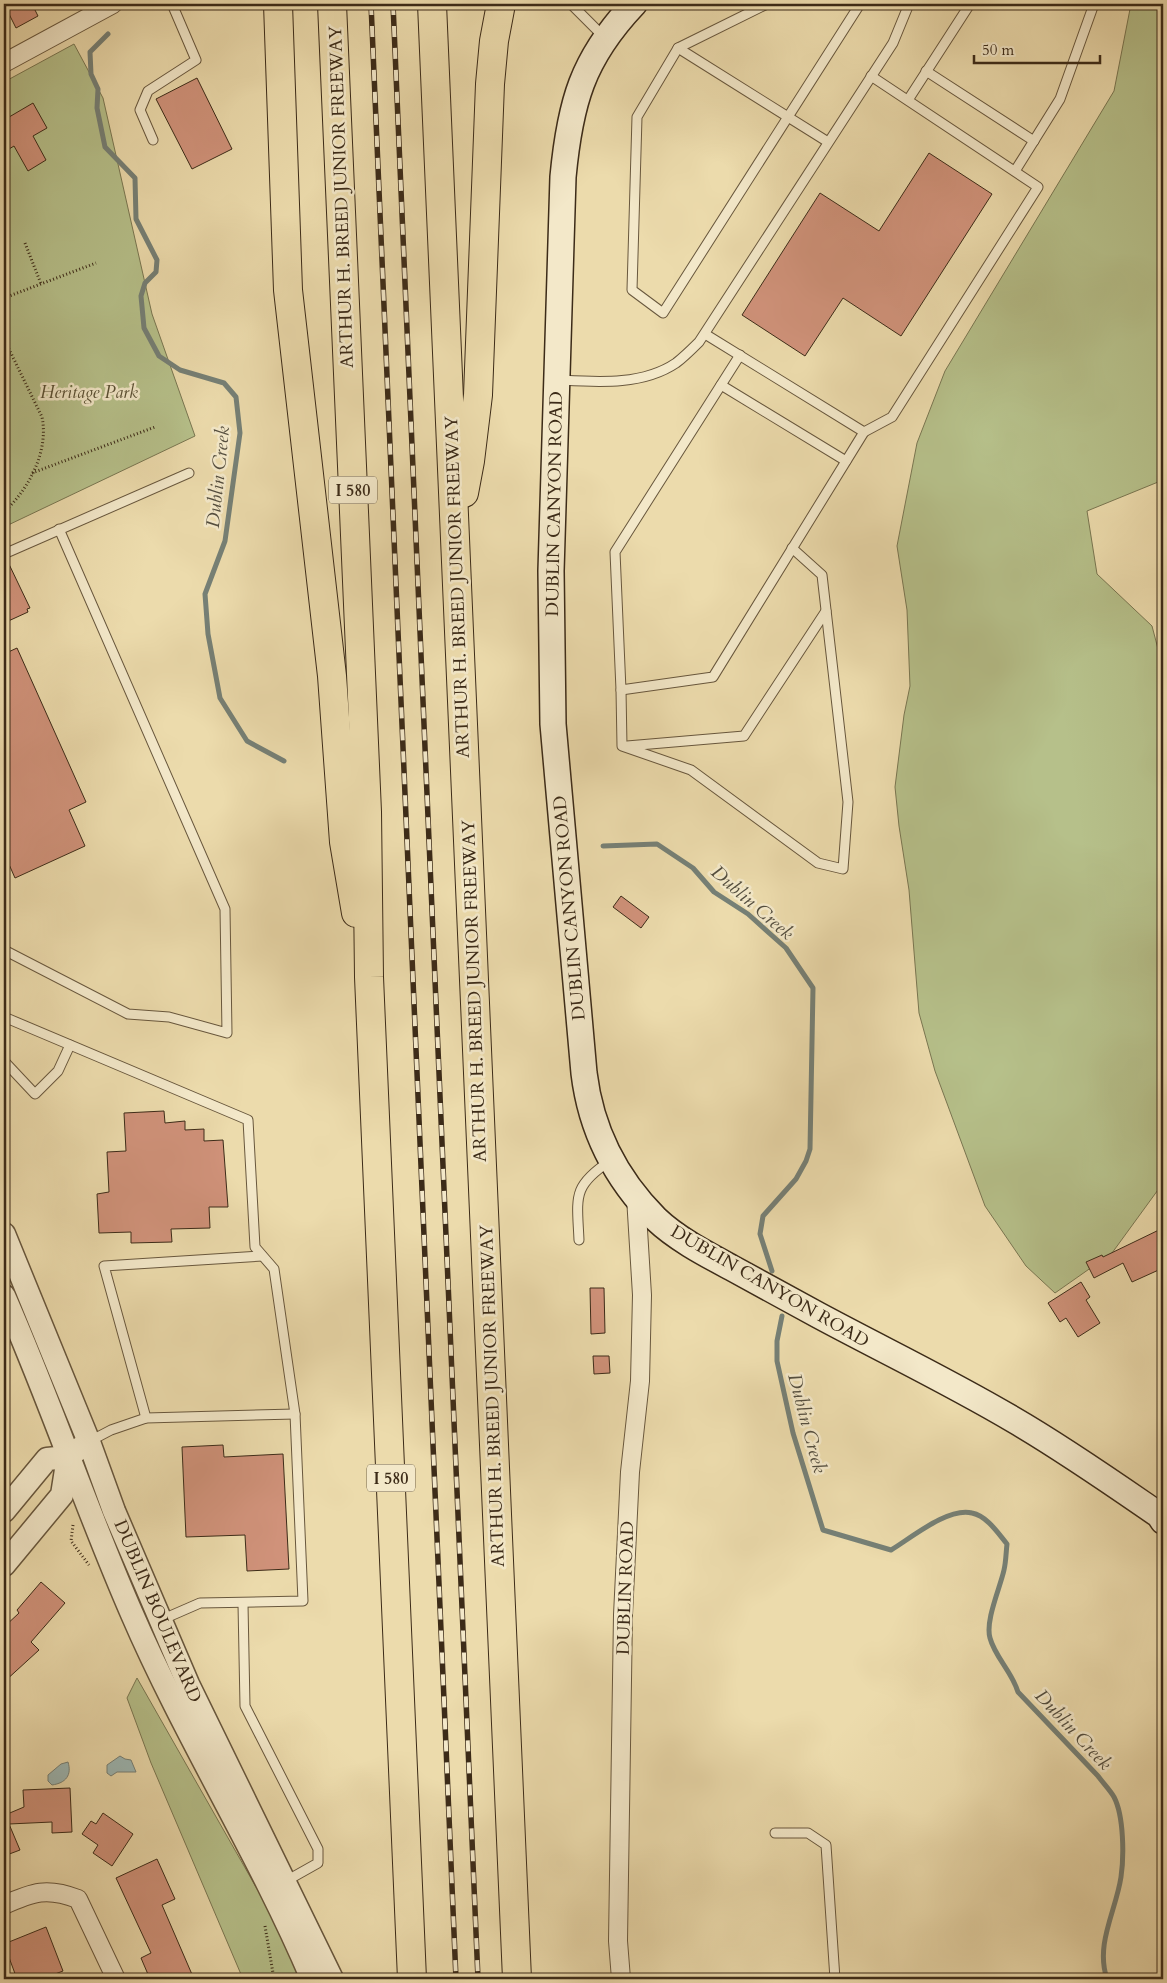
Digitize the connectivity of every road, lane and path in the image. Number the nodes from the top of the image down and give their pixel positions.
1 (113, 4) edge
2 (172, 4) edge
3 (258, 4) edge
4 (278, 4) edge
5 (332, 4) edge
6 (432, 4) edge
7 (501, 4) edge
8 (571, 4) edge
9 (634, 4) edge
10 (767, 4) edge
11 (860, 4) edge
12 (909, 4) edge
13 (970, 4) edge
14 (1094, 4) edge
15 (604, 38) junction
16 (678, 48) junction
17 (4, 63) edge
18 (926, 71) junction
19 (872, 76) junction
20 (908, 100) junction
21 (788, 117) junction
22 (282, 118) junction
23 (154, 140) dead end
24 (1034, 141) junction
25 (828, 142) junction
26 (1015, 171) junction
27 (25, 242) dead end
28 (96, 263) dead end
29 (41, 284) junction
30 (4, 298) edge
31 (705, 334) junction
32 (4, 339) edge
33 (11, 354) junction
34 (740, 355) junction
35 (4, 357) edge
36 (557, 380) junction
37 (721, 385) junction
38 (155, 426) dead end
39 (864, 432) junction
40 (846, 461) junction
41 (189, 473) dead end
42 (32, 474) junction
43 (4, 512) edge
44 (59, 529) junction
45 (455, 530) junction
46 (792, 548) junction
47 (4, 554) edge
48 (826, 611) junction
49 (621, 690) junction
50 (622, 746) junction
51 (4, 950) edge
52 (369, 977) junction
53 (4, 1017) edge
54 (70, 1045) junction
55 (4, 1061) edge
56 (610, 1161) junction
57 (636, 1197) junction
58 (4, 1234) edge
59 (579, 1240) dead end
60 (262, 1256) junction
61 (4, 1296) edge
62 (295, 1414) junction
63 (146, 1418) junction
64 (89, 1442) junction
65 (68, 1457) junction
66 (4, 1511) edge
67 (1162, 1515) edge
68 (4, 1565) edge
69 (243, 1604) junction
70 (161, 1620) junction
71 (775, 1833) dead end
72 (286, 1881) junction
73 (4, 1905) edge
74 (265, 1923) dead end
75 (116, 1979) edge
76 (274, 1979) edge
77 (312, 1979) edge
78 (332, 1979) edge
79 (412, 1979) edge
80 (517, 1979) edge
81 (621, 1979) edge
82 (835, 1979) edge

1 - 17 street
2 - 23 lane
3 - 22 highway
4 - 22 highway
5 - 52 highway, ARTHUR H. BREED JUNIOR FREEWAY / I 580
6 - 45 highway, ARTHUR H. BREED JUNIOR FREEWAY
7 - 45 highway
8 - 15 lane
9 - 15 main road, DUBLIN CANYON ROAD
10 - 16 lane
11 - 21 lane
12 - 19 lane
13 - 18 lane
14 - 24 lane
15 - 36 main road, DUBLIN CANYON ROAD
16 - 21 lane
16 - 21 lane
18 - 20 lane
18 - 24 lane
19 - 20 lane
19 - 25 lane
20 - 26 lane
21 - 25 lane
22 - 52 highway
24 - 26 lane
25 - 31 lane
26 - 39 lane
27 - 29 path
28 - 29 path
29 - 30 path
31 - 34 lane
31 - 36 lane
32 - 33 path
33 - 35 path
33 - 42 path
34 - 37 lane
34 - 39 lane
36 - 56 main road, DUBLIN CANYON ROAD
37 - 40 lane
37 - 49 lane
38 - 42 path
39 - 40 lane
40 - 46 lane
41 - 44 lane
42 - 43 path
44 - 47 lane
44 - 51 lane
45 - 80 highway, ARTHUR H. BREED JUNIOR FREEWAY
46 - 48 lane
46 - 49 lane
48 - 50 lane
48 - 50 lane
49 - 50 lane
52 - 79 highway, ARTHUR H. BREED JUNIOR FREEWAY / I 580
53 - 54 lane
54 - 55 lane
54 - 60 lane
56 - 57 main road, DUBLIN CANYON ROAD
56 - 59 lane
57 - 67 main road, DUBLIN CANYON ROAD
57 - 81 street, DUBLIN ROAD
58 - 64 street, DUBLIN BOULEVARD
60 - 62 lane
60 - 63 lane
61 - 65 street, DUBLIN BOULEVARD
62 - 63 lane
62 - 69 lane
63 - 64 lane
64 - 65 street
64 - 70 street, DUBLIN BOULEVARD
65 - 66 street
65 - 68 street
65 - 77 street, DUBLIN BOULEVARD
69 - 70 lane
69 - 72 lane
70 - 72 street, DUBLIN BOULEVARD
71 - 82 lane
72 - 78 street, DUBLIN BOULEVARD
73 - 75 street
74 - 76 path

